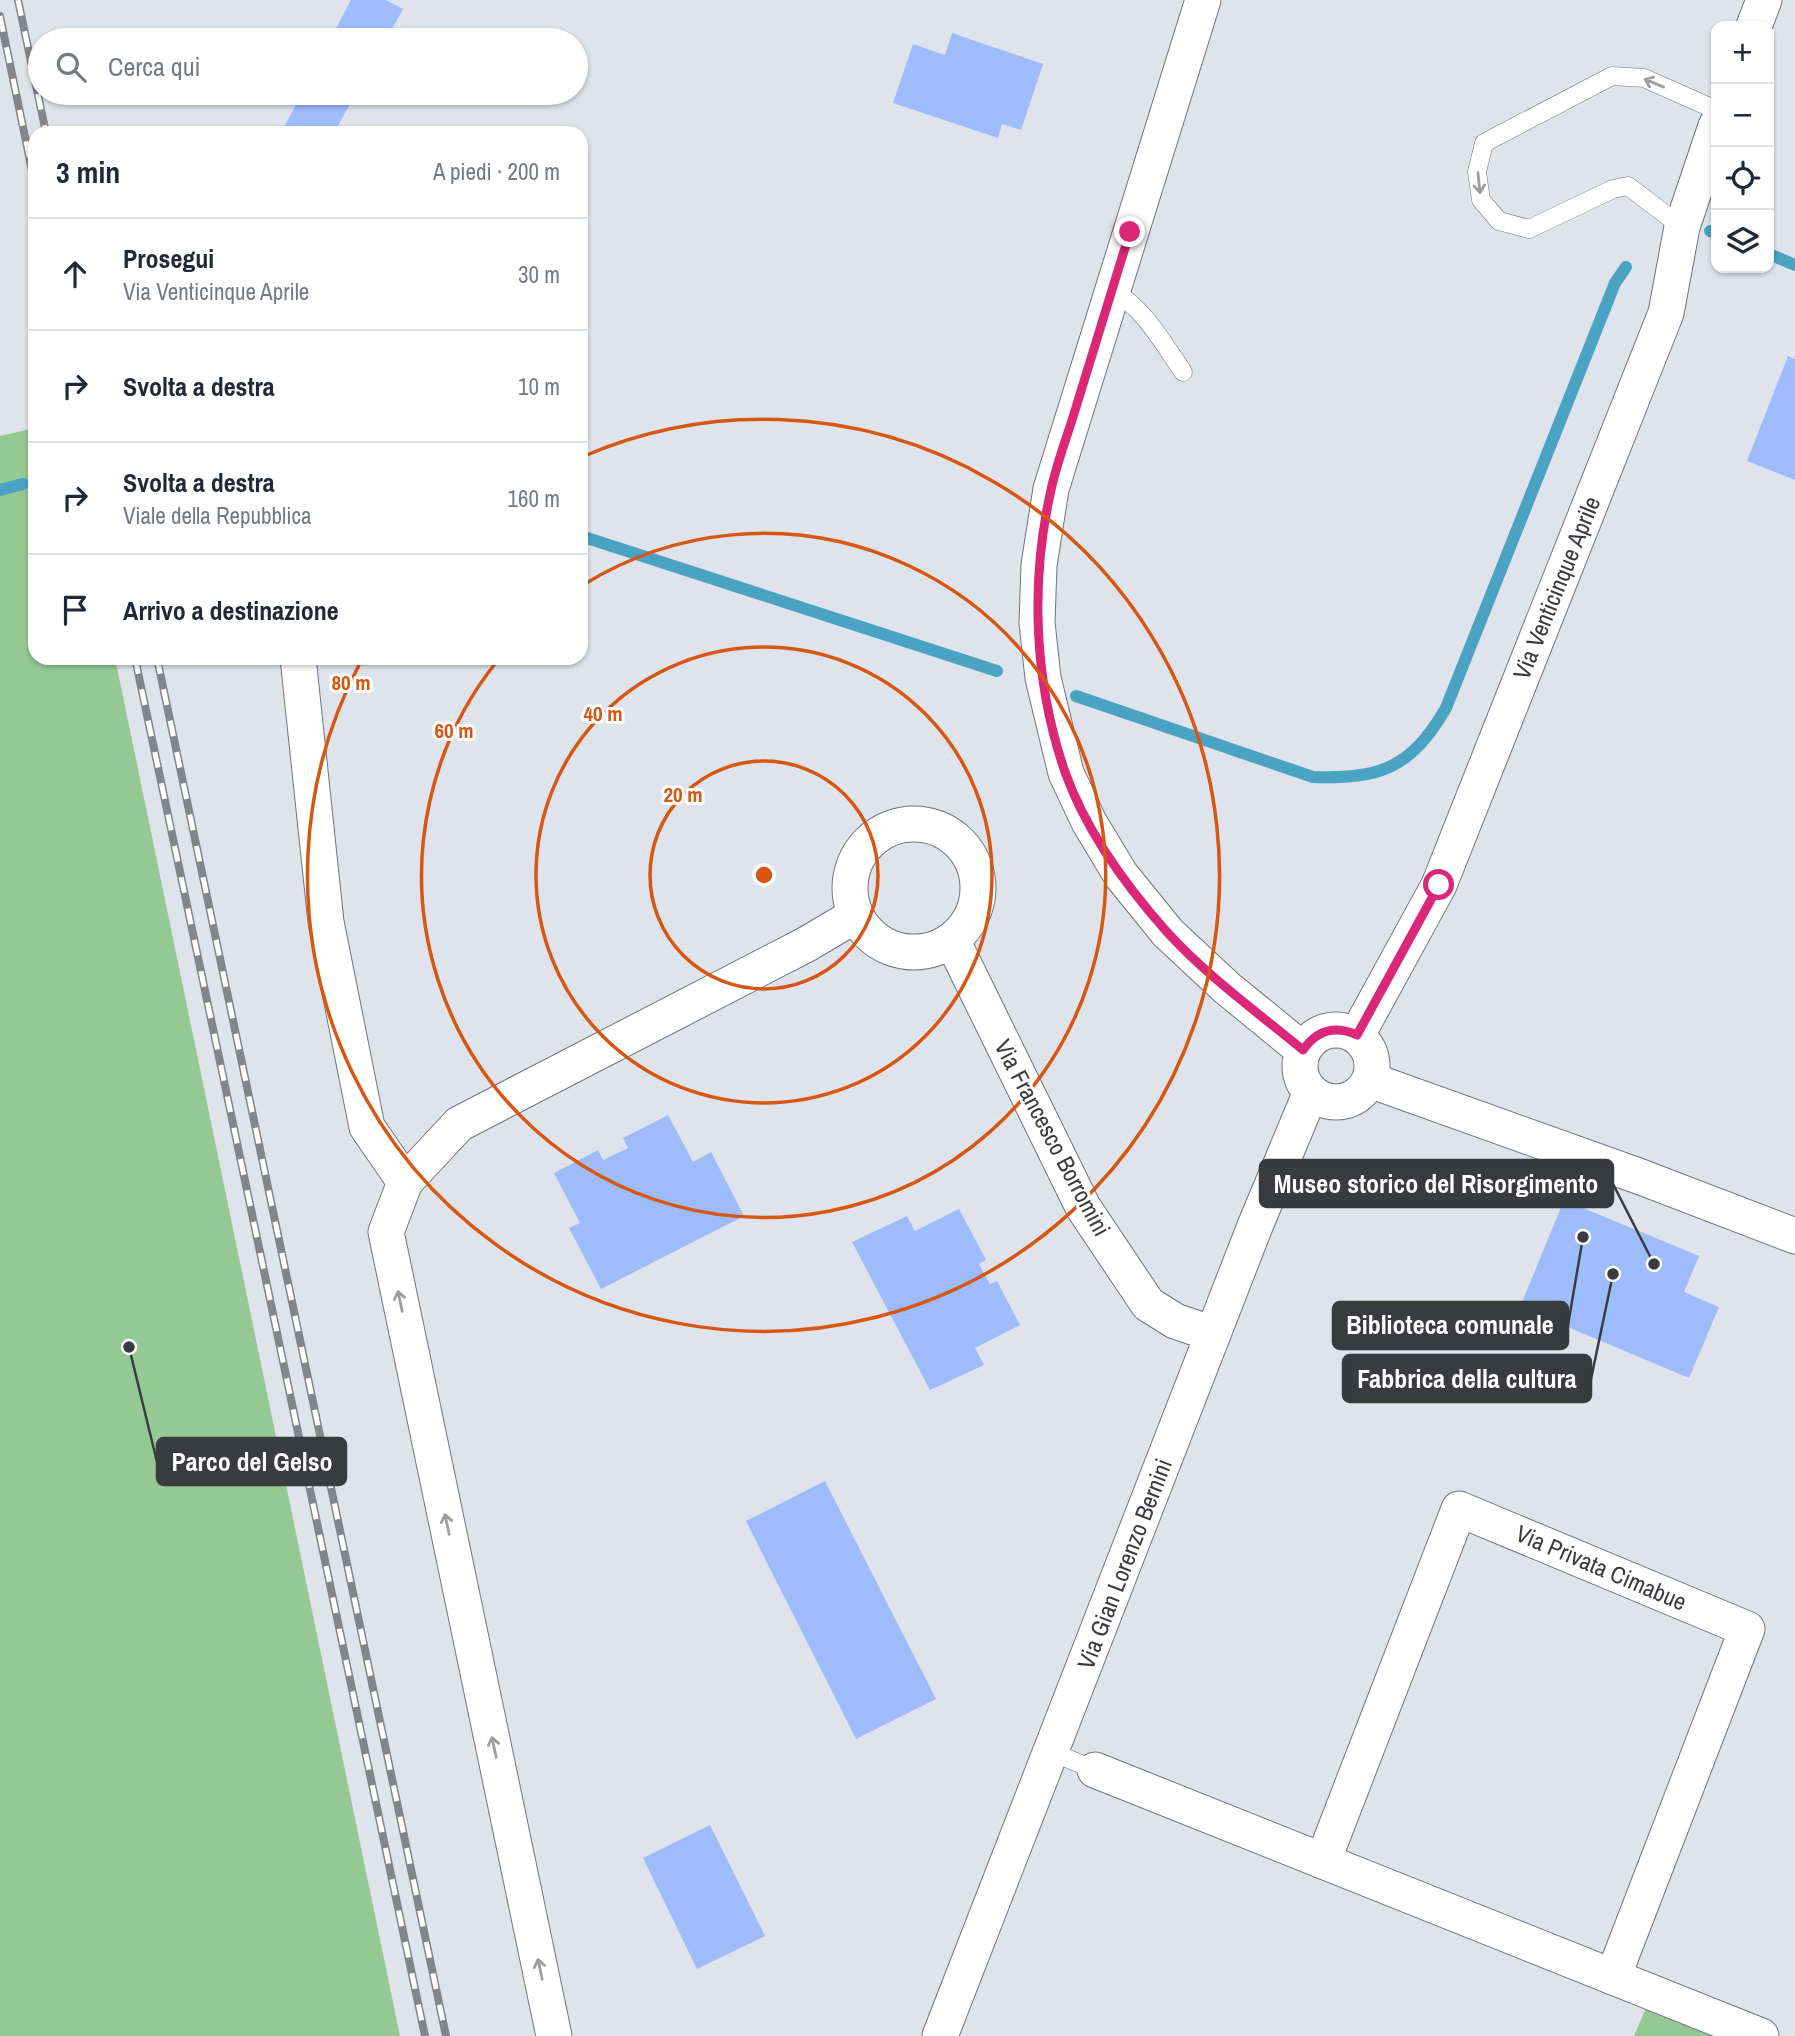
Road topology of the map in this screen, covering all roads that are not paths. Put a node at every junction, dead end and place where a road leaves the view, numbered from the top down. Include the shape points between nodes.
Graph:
1 (1203, 0) edge
2 (1764, 0) edge
3 (1756, 21) edge
4 (1711, 108) edge
5 (1711, 140) edge
6 (1682, 227) junction
7 (1112, 290) junction
8 (1184, 372) dead end
9 (299, 665) edge
10 (856, 915) junction
11 (952, 940) junction
12 (1357, 1035) junction
13 (1303, 1050) junction
14 (1370, 1080) junction
15 (1311, 1092) junction
16 (405, 1182) junction
17 (1795, 1236) edge
18 (1213, 1334) junction
19 (1052, 1752) junction
20 (1095, 1770) joint
21 (1323, 1861) junction
22 (1613, 1977) junction
23 (951, 2033) edge
24 (554, 2036) edge
25 (1761, 2036) edge

1 - 7 street
2 - 3 street
4 -> 6 lane via 1644,78 1612,76 1484,144 1477,172 1480,200 1499,221 1529,229 1628,186
5 - 6 street, Via Venticinque Aprile
6 - 12 street, Via Venticinque Aprile via 1666,313 1454,848 1439,885
7 - 8 lane via 1127,298 1146,319
7 - 13 street via 1051,489 1039,565 1037,623 1057,741 1083,810 1121,875 1168,933
9 - 16 street via 326,922 367,1127
10 - 11 street via 881,943 898,950 935,949
10 - 11 street via 850,893 862,851 878,835 898,826 920,824 941,830 960,843 978,882 976,905 967,925
10 - 16 street via 459,1124
11 - 18 street, Via Francesco Borromini via 1090,1218 1148,1304 1175,1321
12 - 13 street via 1346,1030 1321,1032
12 - 14 street via 1371,1055
13 - 15 street via 1300,1072
14 - 15 street via 1364,1090 1344,1102 1321,1099
14 - 17 street
15 - 18 street, Via Gian Lorenzo Bernini
24 -> 16 street via 386,1232
18 - 19 street, Via Gian Lorenzo Bernini
19 - 20 lane
19 - 23 street, Via Gian Lorenzo Bernini
20 - 21 street
21 - 22 street
21 - 22 street, Via Privata Cimabue via 1459,1509 1747,1629
22 - 25 street

